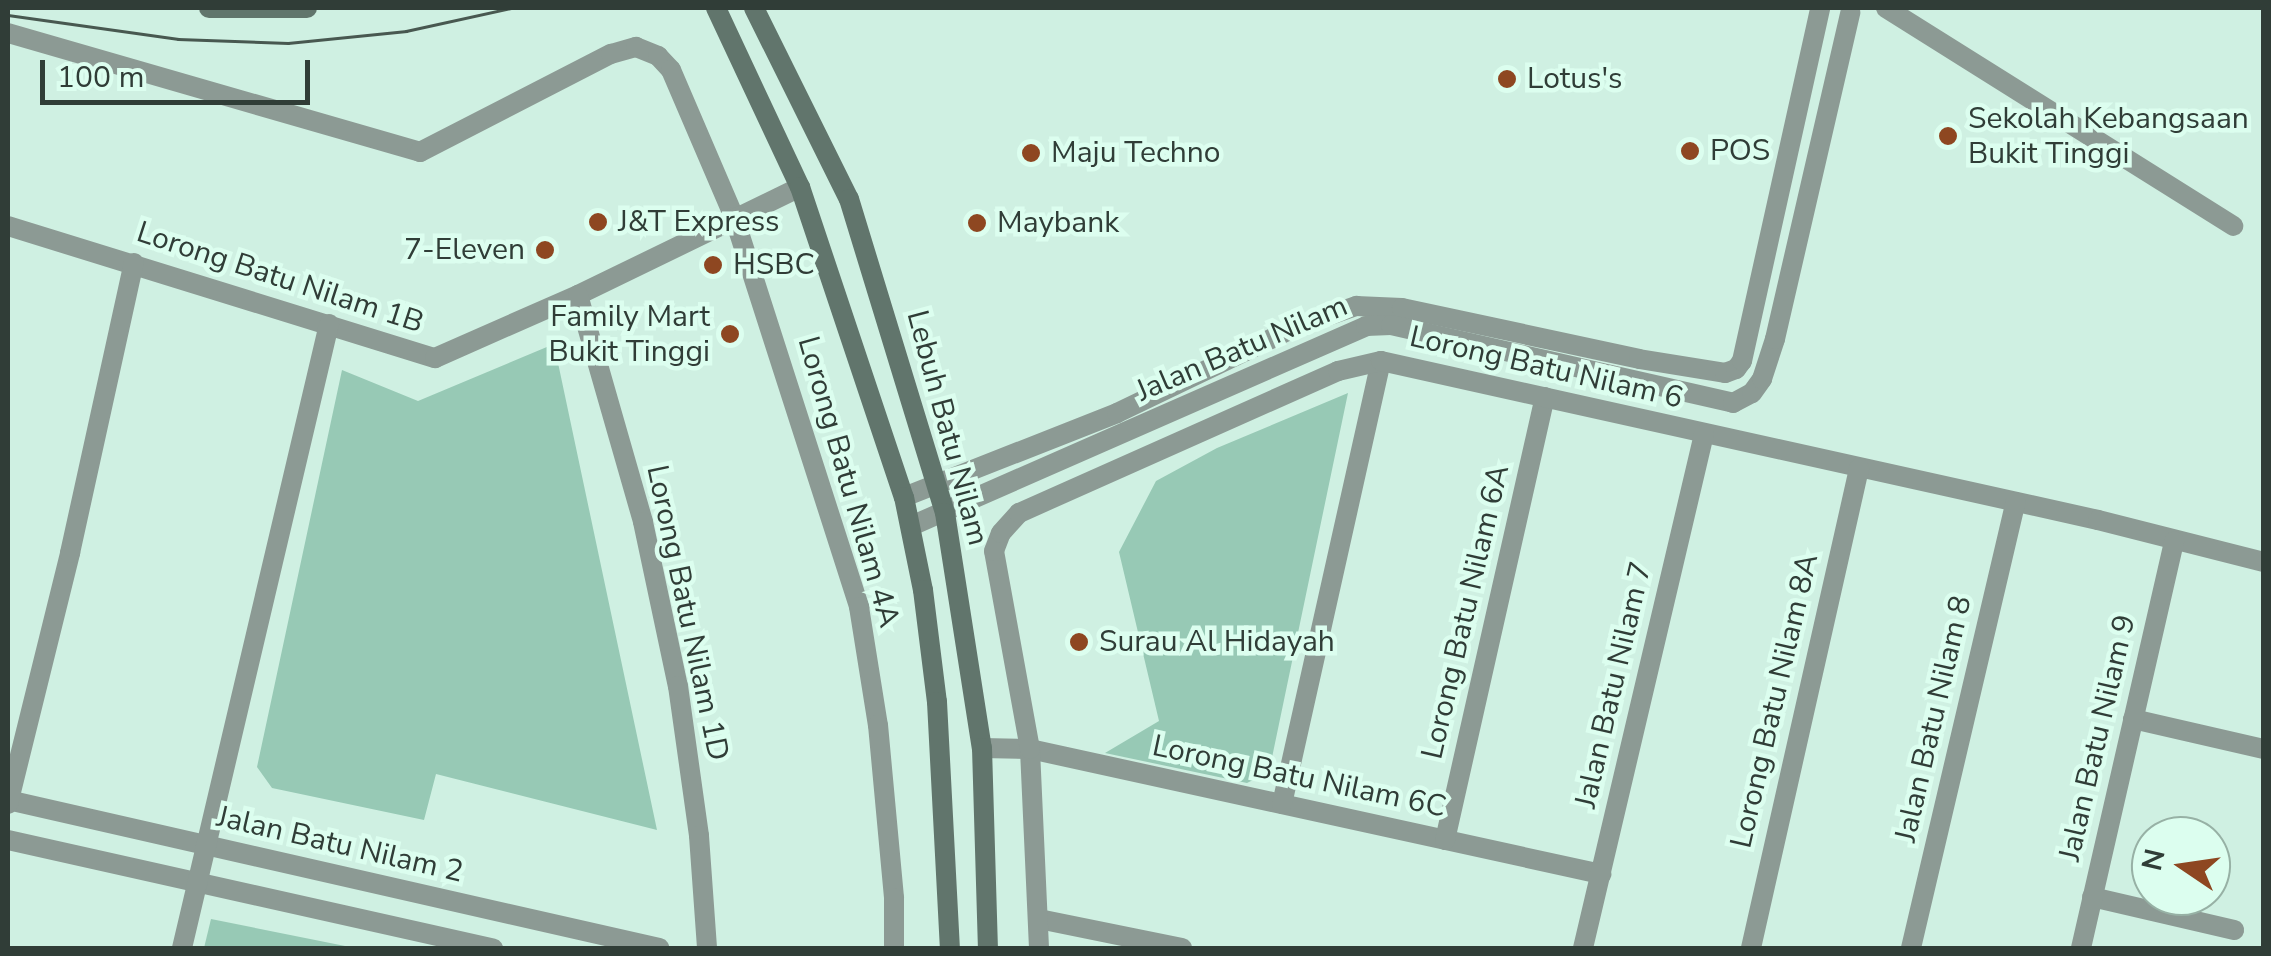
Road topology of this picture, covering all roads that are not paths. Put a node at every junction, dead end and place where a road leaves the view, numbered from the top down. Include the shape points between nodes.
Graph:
1 (209, 8) edge
2 (307, 8) edge
3 (716, 8) edge
4 (1820, 8) edge
5 (1886, 8) edge
6 (1850, 9) edge
7 (756, 11) edge
8 (8, 32) edge
9 (800, 187) junction
10 (734, 217) junction
11 (8, 226) edge
12 (2233, 226) dead end
13 (134, 263) junction
14 (578, 295) junction
15 (328, 324) junction
16 (1382, 361) junction
17 (1736, 369) junction
18 (1752, 393) junction
19 (1545, 397) junction
20 (1190, 403) junction
21 (1223, 420) junction
22 (1704, 434) junction
23 (1859, 468) junction
24 (936, 483) junction
25 (904, 497) junction
26 (2016, 502) junction
27 (945, 513) junction
28 (911, 526) junction
29 (2174, 541) junction
30 (2264, 562) edge
31 (2134, 719) junction
32 (982, 748) junction
33 (1030, 749) junction
34 (2264, 749) edge
35 (8, 801) edge
36 (1282, 804) junction
37 (8, 840) edge
38 (1445, 840) junction
39 (206, 844) junction
40 (1601, 874) junction
41 (197, 883) junction
42 (2092, 897) junction
43 (1038, 918) junction
44 (2234, 930) dead end
45 (182, 948) edge
46 (493, 948) edge
47 (659, 948) edge
48 (707, 948) edge
49 (894, 948) edge
50 (950, 948) edge
51 (988, 948) edge
52 (1039, 948) edge
53 (1182, 948) edge
54 (1583, 948) edge
55 (1751, 948) edge
56 (1911, 948) edge
57 (2080, 948) edge

1 - 2 main road
3 - 9 main road, Lebuh Batu Nilam
4 - 17 street
5 - 12 street
6 - 18 street via 1775,339
7 - 24 main road, Lebuh Batu Nilam via 849,199
8 - 10 street, Lorong Batu Nilam 4A via 420,152 611,54 636,48 671,70
9 - 10 street, Lorong Batu Nilam 1B
9 - 25 main road, Lebuh Batu Nilam
10 - 14 street, Lorong Batu Nilam 1B
10 - 49 street, Lorong Batu Nilam 4A via 860,606 880,744
11 - 13 street, Lorong Batu Nilam 1B
13 - 15 street, Lorong Batu Nilam 1B
13 - 35 street
14 - 15 street, Lorong Batu Nilam 1B via 435,358
14 - 48 street, Lorong Batu Nilam 1D via 642,522 678,686
15 - 39 street
16 - 19 street, Lorong Batu Nilam 6
16 - 21 street, Lorong Batu Nilam 6 via 1338,370
16 - 36 street
17 - 18 street
17 - 24 street, Jalan Batu Nilam via 1725,373 1640,359 1402,308 1356,306 1296,327 1117,413
18 - 20 street, Jalan Batu Nilam via 1733,404 1391,325 1329,339
19 - 22 street, Lorong Batu Nilam 6
19 - 38 street, Lorong Batu Nilam 6A
20 - 21 street
20 - 27 street, Jalan Batu Nilam
21 - 33 street, Lorong Batu Nilam 6 via 1019,513 1001,533 994,551
22 - 23 street, Lorong Batu Nilam 6
22 - 40 street, Jalan Batu Nilam 7
23 - 26 street, Lorong Batu Nilam 6
23 - 55 street, Lorong Batu Nilam 8A
24 - 25 street, Jalan Batu Nilam
24 - 27 main road, Lebuh Batu Nilam
25 - 28 main road, Lebuh Batu Nilam
26 - 29 street, Lorong Batu Nilam 6
26 - 56 street, Jalan Batu Nilam 8
27 - 28 street, Jalan Batu Nilam
27 - 32 main road, Lebuh Batu Nilam
28 - 50 main road, Lebuh Batu Nilam via 937,702
29 - 30 street, Lorong Batu Nilam 6
29 - 31 street, Jalan Batu Nilam 9
31 - 34 street
31 - 42 street, Jalan Batu Nilam 9
32 - 33 street, Lorong Batu Nilam 6C
32 - 51 main road, Lebuh Batu Nilam
33 - 36 street, Lorong Batu Nilam 6C
33 - 43 street, Lorong Batu Nilam 6
35 - 39 street, Jalan Batu Nilam 2
36 - 38 street, Lorong Batu Nilam 6C
37 - 41 street
38 - 40 street, Lorong Batu Nilam 6C
39 - 41 street
39 - 47 street, Jalan Batu Nilam 2
40 - 54 street, Jalan Batu Nilam 7
41 - 45 street
41 - 46 street
42 - 44 street
42 - 57 street, Jalan Batu Nilam 9
43 - 52 street, Lorong Batu Nilam 6
43 - 53 street

